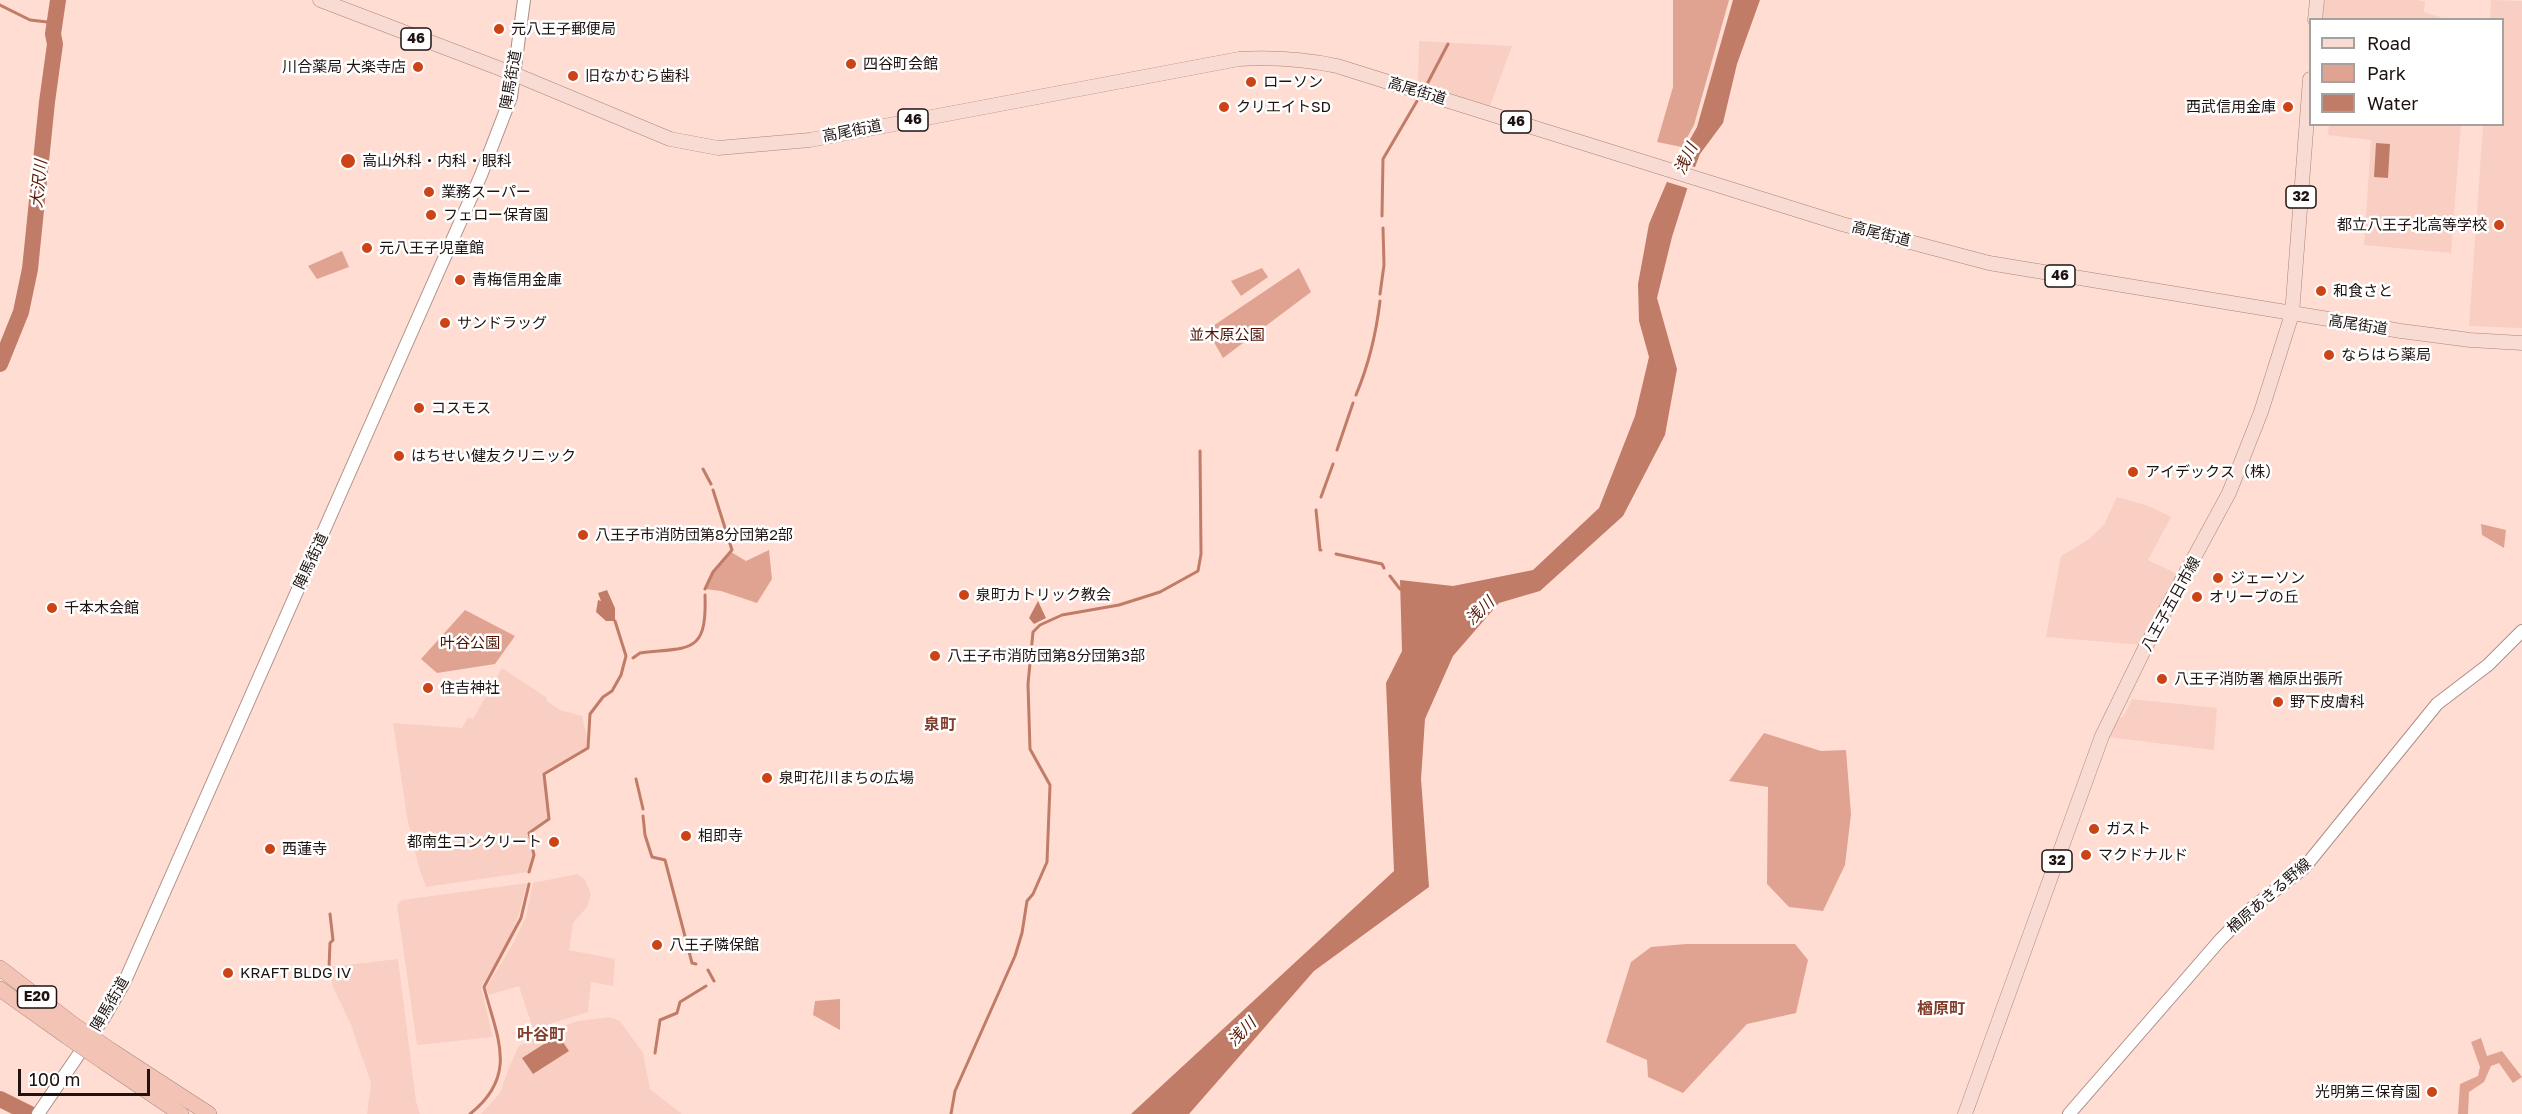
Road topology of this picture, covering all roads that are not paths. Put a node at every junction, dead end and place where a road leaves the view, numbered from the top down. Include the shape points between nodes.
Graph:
1 (320, 0) edge
2 (524, 0) edge
3 (2317, 0) edge
4 (2315, 18) edge
5 (513, 74) junction
6 (2309, 92) edge
7 (2292, 314) junction
8 (2522, 343) edge
9 (2522, 631) edge
10 (0, 968) edge
11 (0, 989) edge
12 (70, 1030) junction
13 (108, 1057) junction
14 (38, 1114) edge
15 (182, 1114) edge
16 (208, 1114) edge
17 (1965, 1114) edge
18 (2069, 1114) edge

1 - 5 main road, 高尾街道 / 46
2 - 5 main road, 陣馬街道
3 - 4 main road
5 - 7 main road, 高尾街道 / 46 via 670,139 732,148 810,140 1239,59 1296,59 1336,66 1831,220 1989,263
5 - 14 main road, 陣馬街道 via 508,108 482,175 132,966 105,1016
6 - 7 main road, 八王子五日市線 / 32
7 - 8 main road, 高尾街道 / 46 via 2470,340
7 - 17 main road, 八王子五日市線 / 32 via 2252,440 2229,493 2102,736
9 - 18 main road, 楢原あきる野線 via 2488,665 2437,704 2304,868 2252,908 2221,939
10 - 12 highway, E20
11 - 12 highway, E20
12 - 13 highway, E20, bridge
13 - 15 highway, E20
13 - 16 highway, E20

